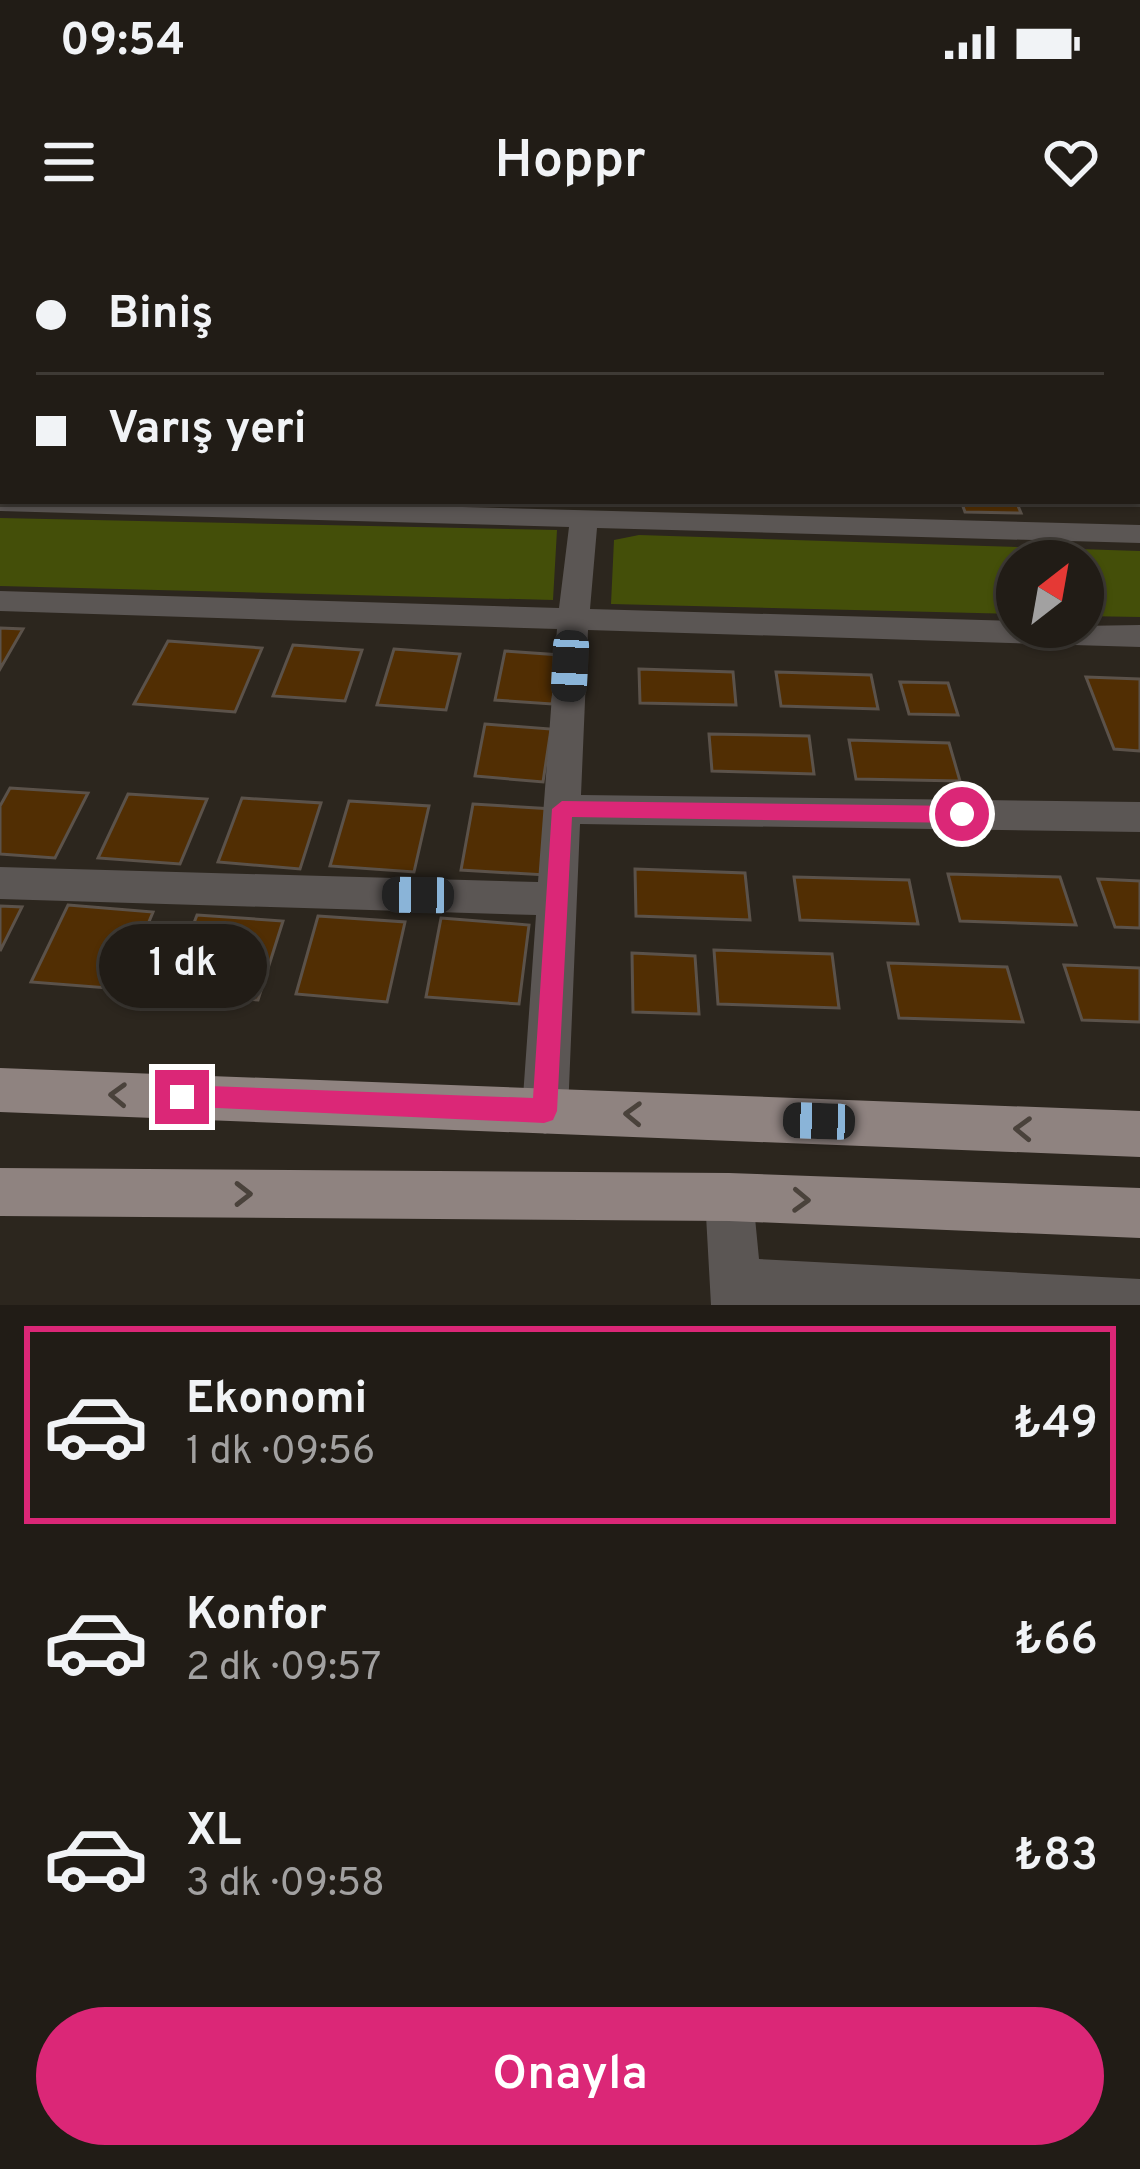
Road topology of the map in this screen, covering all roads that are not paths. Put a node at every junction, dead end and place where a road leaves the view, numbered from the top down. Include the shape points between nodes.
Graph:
1 (252, 504) edge
2 (931, 514) edge
3 (584, 520) junction
4 (1140, 534) edge
5 (0, 601) edge
6 (573, 618) junction
7 (1140, 636) edge
8 (562, 809) junction
9 (1140, 817) edge
10 (0, 883) edge
11 (557, 898) junction
12 (0, 1090) edge
13 (544, 1111) junction
14 (1140, 1134) edge
15 (0, 1192) edge
16 (729, 1197) junction
17 (1140, 1213) edge
18 (736, 1294) edge
19 (1072, 1303) edge
20 (1140, 1305) edge

1 - 3 street
2 - 3 street
2 - 4 street
3 - 6 street
5 - 6 street
6 - 7 street
6 - 8 street
8 - 9 street
8 - 11 street
10 - 11 street
11 - 13 street
13 -> 12 main road
14 -> 13 main road
15 -> 16 main road
16 -> 17 main road
16 - 18 street
18 - 19 street
19 - 20 street

